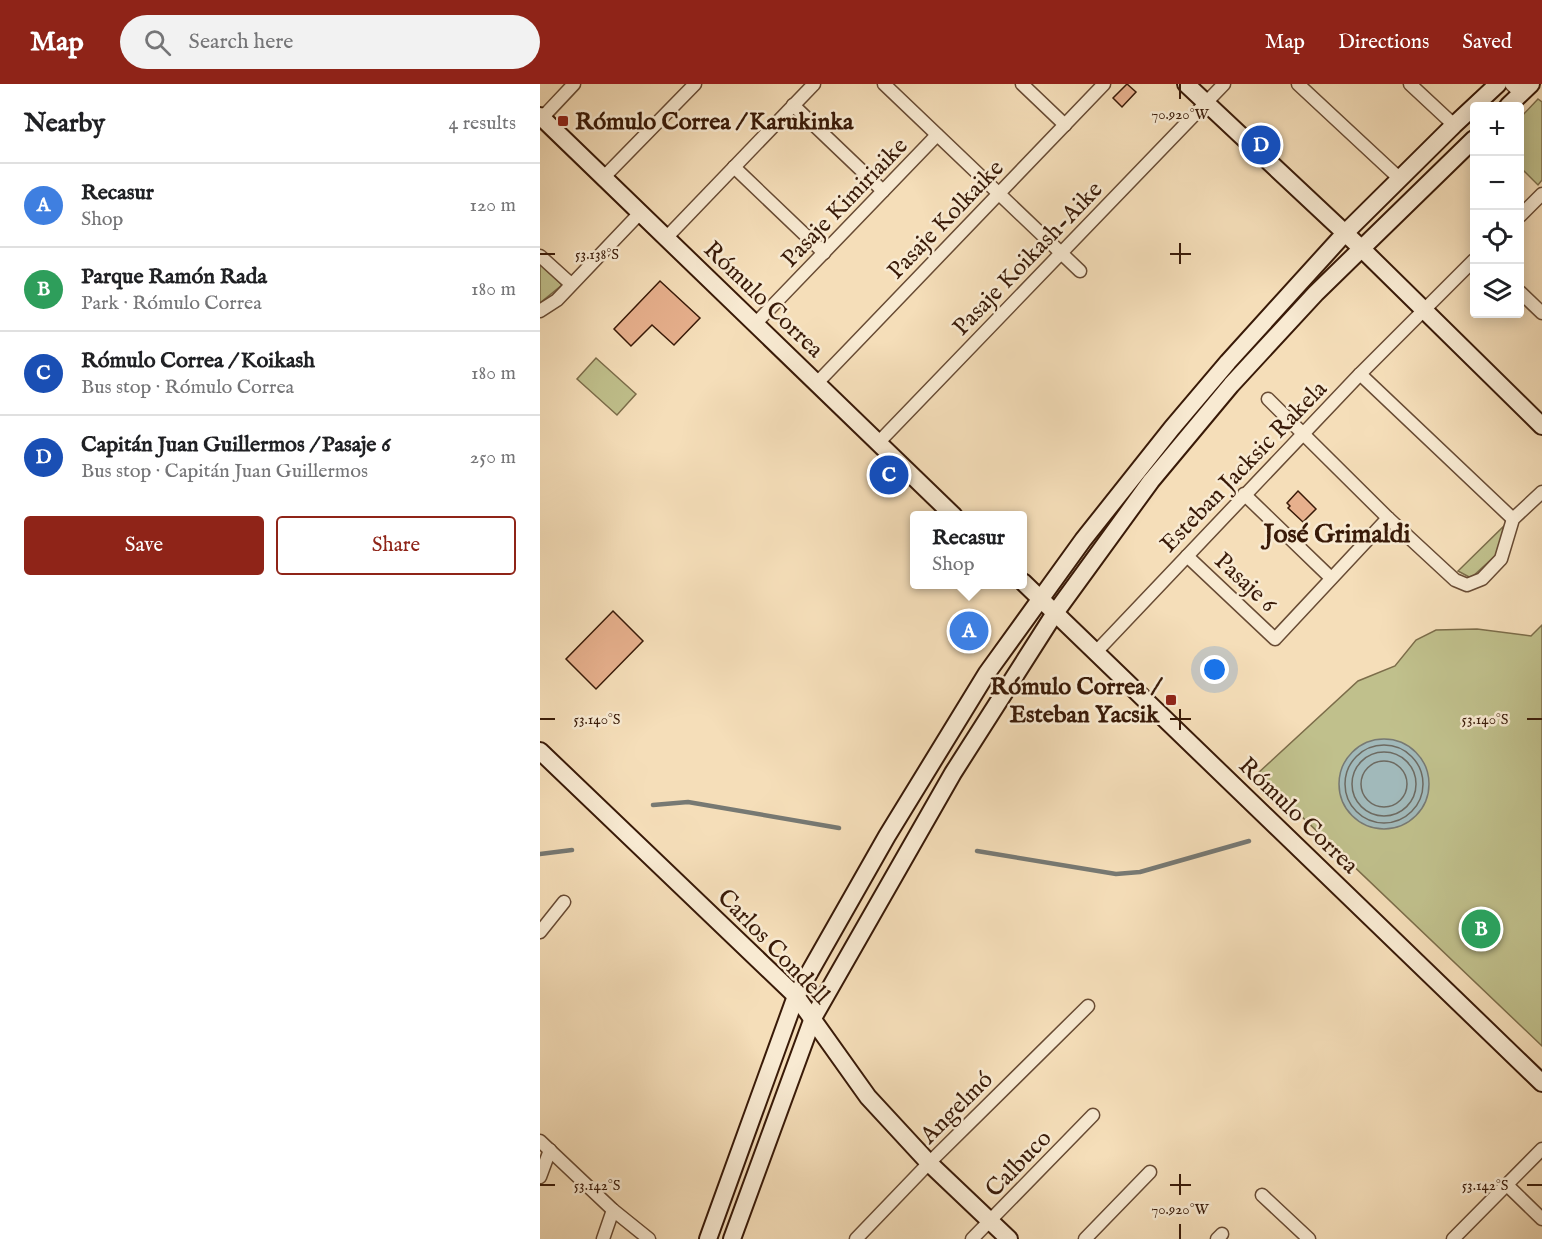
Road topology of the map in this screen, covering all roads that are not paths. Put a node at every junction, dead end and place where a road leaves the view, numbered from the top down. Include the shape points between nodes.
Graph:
1 (574, 84) edge
2 (695, 84) edge
3 (814, 84) edge
4 (884, 84) edge
5 (1022, 84) edge
6 (1104, 84) edge
7 (1186, 84) edge
8 (1224, 84) edge
9 (1298, 84) edge
10 (1410, 84) edge
11 (1498, 84) edge
12 (1521, 87) edge
13 (1206, 102) junction
14 (1511, 102) edge
15 (793, 105) junction
16 (541, 117) edge
17 (1454, 124) junction
18 (1065, 125) junction
19 (937, 135) junction
20 (1470, 143) edge
21 (734, 167) junction
22 (603, 178) junction
23 (1399, 178) junction
24 (883, 191) junction
25 (999, 194) junction
26 (1539, 202) edge
27 (640, 213) junction
28 (1524, 213) edge
29 (1345, 233) junction
30 (666, 238) junction
31 (1361, 248) junction
32 (824, 253) junction
33 (1061, 253) junction
34 (540, 256) edge
35 (1470, 264) edge
36 (1080, 271) dead end
37 (571, 284) junction
38 (1524, 296) edge
39 (1423, 310) junction
40 (540, 311) edge
41 (1542, 313) edge
42 (755, 324) junction
43 (1360, 374) junction
44 (817, 383) junction
45 (1268, 399) dead end
46 (1542, 426) edge
47 (1303, 434) junction
48 (879, 443) junction
49 (1542, 492) edge
50 (1244, 494) junction
51 (949, 511) edge
52 (1388, 518) junction
53 (1514, 519) junction
54 (1187, 556) junction
55 (1331, 578) junction
56 (1027, 586) edge
57 (1040, 598) junction
58 (1054, 613) junction
59 (1096, 652) junction
60 (540, 751) edge
61 (564, 902) dead end
62 (540, 932) edge
63 (796, 996) junction
64 (1088, 1006) dead end
65 (813, 1018) junction
66 (1542, 1083) edge
67 (1093, 1115) dead end
68 (540, 1141) edge
69 (1542, 1149) edge
70 (550, 1150) junction
71 (929, 1163) junction
72 (1150, 1172) dead end
73 (540, 1177) edge
74 (1507, 1185) junction
75 (1262, 1195) dead end
76 (613, 1210) junction
77 (1542, 1219) edge
78 (990, 1221) junction
79 (603, 1239) edge
80 (649, 1239) edge
81 (708, 1239) edge
82 (732, 1239) edge
83 (856, 1239) edge
84 (972, 1239) edge
85 (1009, 1239) edge
86 (1085, 1239) edge
87 (1309, 1239) edge
88 (1453, 1239) edge

1 - 16 street
2 - 22 street
3 - 15 street
4 - 19 street
5 - 18 street
6 - 18 street, Pasaje Kolkaike
7 - 13 main road
8 - 13 street, Pasaje Koikash-Aike
9 - 23 street
10 - 17 street
11 - 17 main road
12 - 14 main road
13 - 29 main road
13 - 33 street, Pasaje Koikash-Aike
15 - 21 street
15 - 24 street
16 - 22 main road, Rómulo Correa
17 - 23 main road
18 - 25 street, Pasaje Kolkaike
19 - 24 street, Pasaje Kimiriaike
19 - 25 street
20 - 31 main road
21 - 30 street
21 - 32 street
22 - 27 main road, Rómulo Correa
23 - 29 main road
24 - 32 street, Pasaje Kimiriaike
25 - 33 street
25 - 44 street, Pasaje Kolkaike
26 - 28 street
27 - 30 main road, Rómulo Correa
27 - 37 street
29 - 31 main road
29 - 57 main road via 1172,429
30 - 42 main road, Rómulo Correa
31 - 39 main road
31 - 58 main road via 1273,338 1191,433
32 - 42 street, Pasaje Kimiriaike
33 - 36 street
33 - 48 street, Pasaje Koikash-Aike
34 - 37 street
35 - 39 street, Esteban Jacksic Rakela
37 - 40 street
38 - 41 street
39 - 43 street, Esteban Jacksic Rakela
39 - 46 main road
42 - 44 main road, Rómulo Correa
43 - 47 street, Esteban Jacksic Rakela
43 - 53 street
44 - 48 main road, Rómulo Correa
45 - 47 street
47 - 50 street, Esteban Jacksic Rakela
47 - 52 street
48 - 51 main road, Rómulo Correa
49 - 53 street
50 - 54 street, Esteban Jacksic Rakela
50 - 55 street
52 - 53 street via 1455,580 1467,585 1482,579 1501,559
52 - 55 street
54 - 55 street, Pasaje 6 via 1275,639
54 - 59 street, Esteban Jacksic Rakela
56 - 57 main road, Rómulo Correa
57 - 58 main road, Rómulo Correa
57 - 63 main road via 980,684
58 - 59 main road, Rómulo Correa
58 - 65 main road via 953,773
59 - 66 main road, Rómulo Correa
60 - 63 main road, Carlos Condell
61 - 62 street
63 - 65 main road, Carlos Condell
63 - 81 main road
64 - 71 street, Angelmó
65 - 71 main road, Carlos Condell via 868,1097
65 - 82 main road
67 - 78 street, Calbuco
68 - 70 street
69 - 74 street
70 - 73 street
70 - 76 street
71 - 78 main road, Carlos Condell
71 - 83 street, Angelmó
72 - 86 street
74 - 77 street
74 - 88 street
75 - 87 street
76 - 79 street
76 - 80 street
78 - 84 street, Calbuco
78 - 85 main road, Carlos Condell

